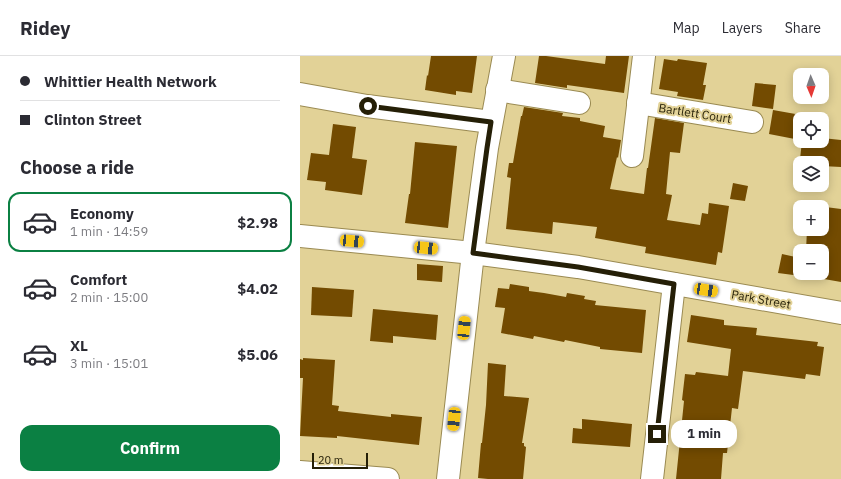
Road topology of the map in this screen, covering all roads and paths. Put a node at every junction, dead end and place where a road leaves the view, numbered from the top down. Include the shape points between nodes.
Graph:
1 (504, 56) edge
2 (644, 56) edge
3 (497, 90) junction
4 (300, 94) edge
5 (579, 103) dead end
6 (638, 103) junction
7 (491, 122) junction
8 (752, 122) dead end
9 (632, 156) dead end
10 (300, 236) edge
11 (473, 253) junction
12 (674, 284) junction
13 (841, 312) edge
14 (300, 472) edge
15 (388, 479) edge
16 (448, 479) edge
17 (652, 479) edge

1 - 3 street
2 - 6 street
3 - 5 street
3 - 7 street
4 - 7 street via 368,106
6 - 8 street, Bartlett Court
6 - 9 street
7 - 11 street
10 - 11 street, Park Street
11 - 12 street, Park Street via 578,267
11 - 16 street
12 - 13 street, Park Street
12 - 17 street
14 - 15 street

